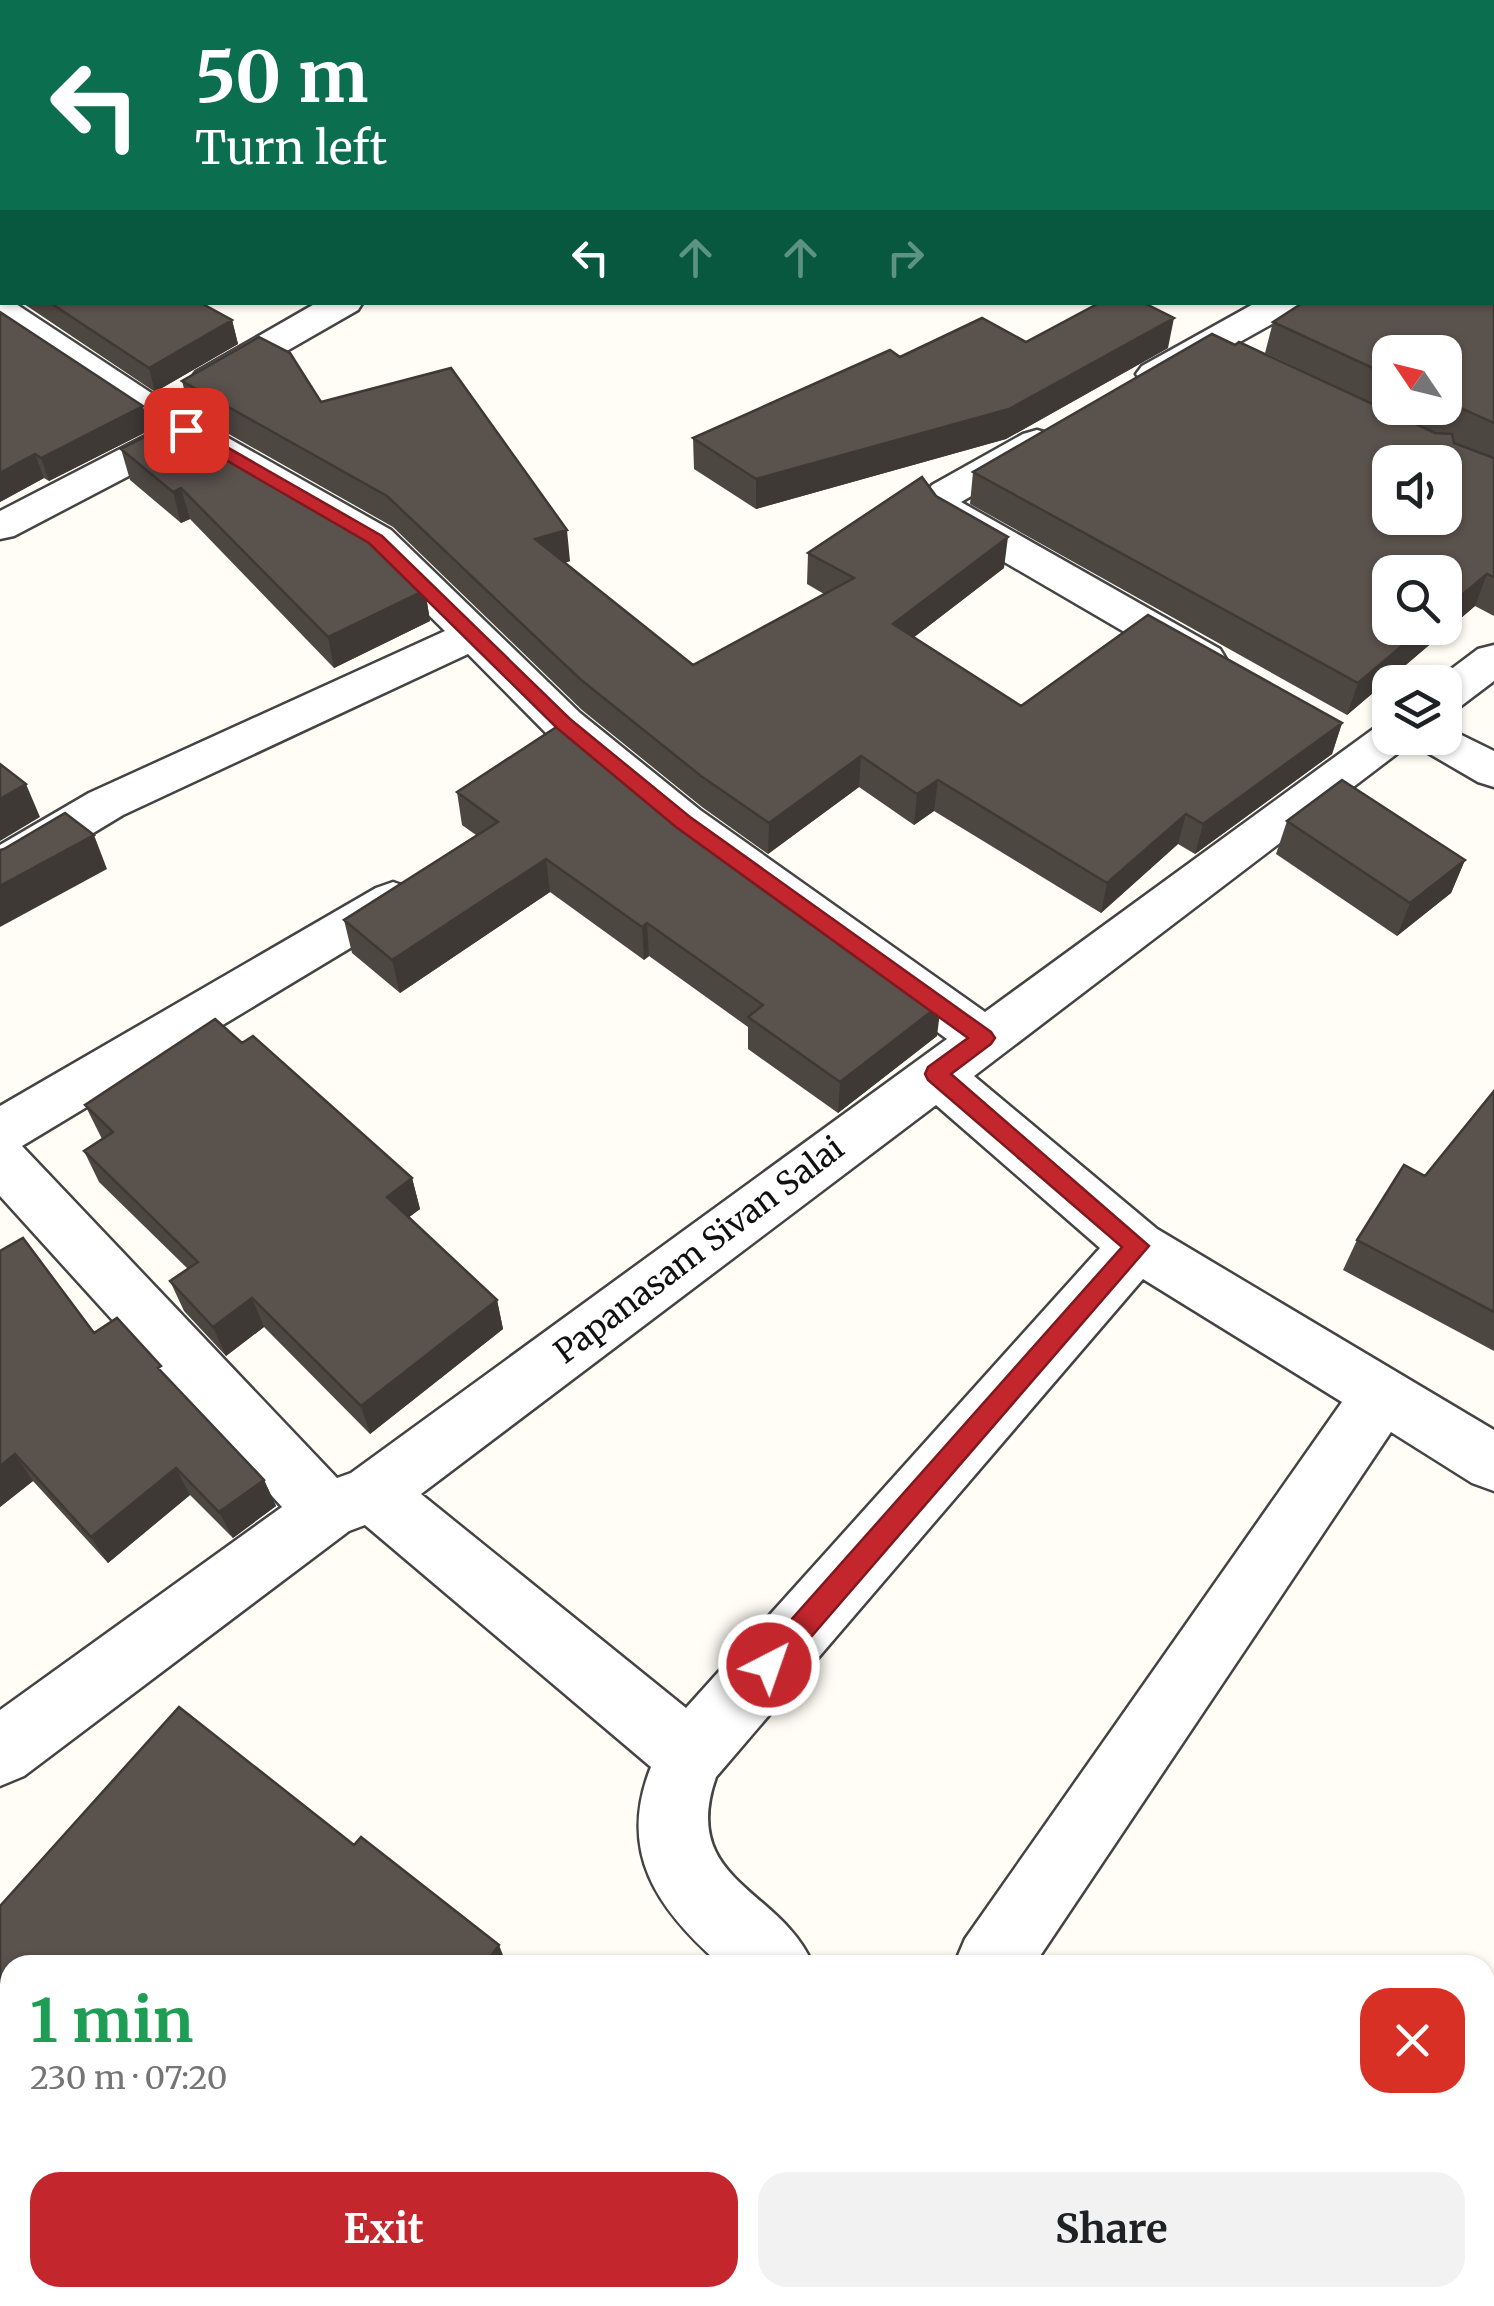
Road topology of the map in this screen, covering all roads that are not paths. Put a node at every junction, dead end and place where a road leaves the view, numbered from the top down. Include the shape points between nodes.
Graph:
1 (340, 305) edge
2 (1278, 305) edge
3 (0, 310) edge
4 (1207, 344) junction
5 (1243, 361) edge
6 (1123, 392) edge
7 (170, 421) junction
8 (1072, 421) edge
9 (0, 526) edge
10 (473, 635) junction
11 (1494, 660) edge
12 (1237, 678) edge
13 (1462, 684) edge
14 (1368, 742) edge
15 (1462, 754) edge
16 (1494, 771) edge
17 (0, 867) edge
18 (393, 900) edge
19 (984, 1038) junction
20 (936, 1074) junction
21 (0, 1138) edge
22 (1137, 1246) junction
23 (1382, 1395) junction
24 (1494, 1463) edge
25 (350, 1502) junction
26 (0, 1752) edge
27 (690, 1755) junction
28 (765, 1955) edge
29 (999, 1955) edge

1 - 7 street
2 - 4 street
3 - 7 street
4 - 5 street
4 - 6 street
7 - 9 street
7 - 10 street via 376,540
8 - 12 street via 946,494 943,509
10 - 17 street via 106,804
10 - 19 street via 564,724 683,822
11 - 13 street
14 - 19 street, Papanasam Sivan Salai
15 - 16 street
18 - 21 street
19 - 20 street, Papanasam Sivan Salai
20 - 22 street
20 - 25 street, Papanasam Sivan Salai
21 - 25 street
22 - 23 street
22 - 27 street
23 - 24 street
23 - 29 street
25 - 26 street, Papanasam Sivan Salai
25 - 27 street
27 - 28 street via 671,1823 680,1855 696,1893

